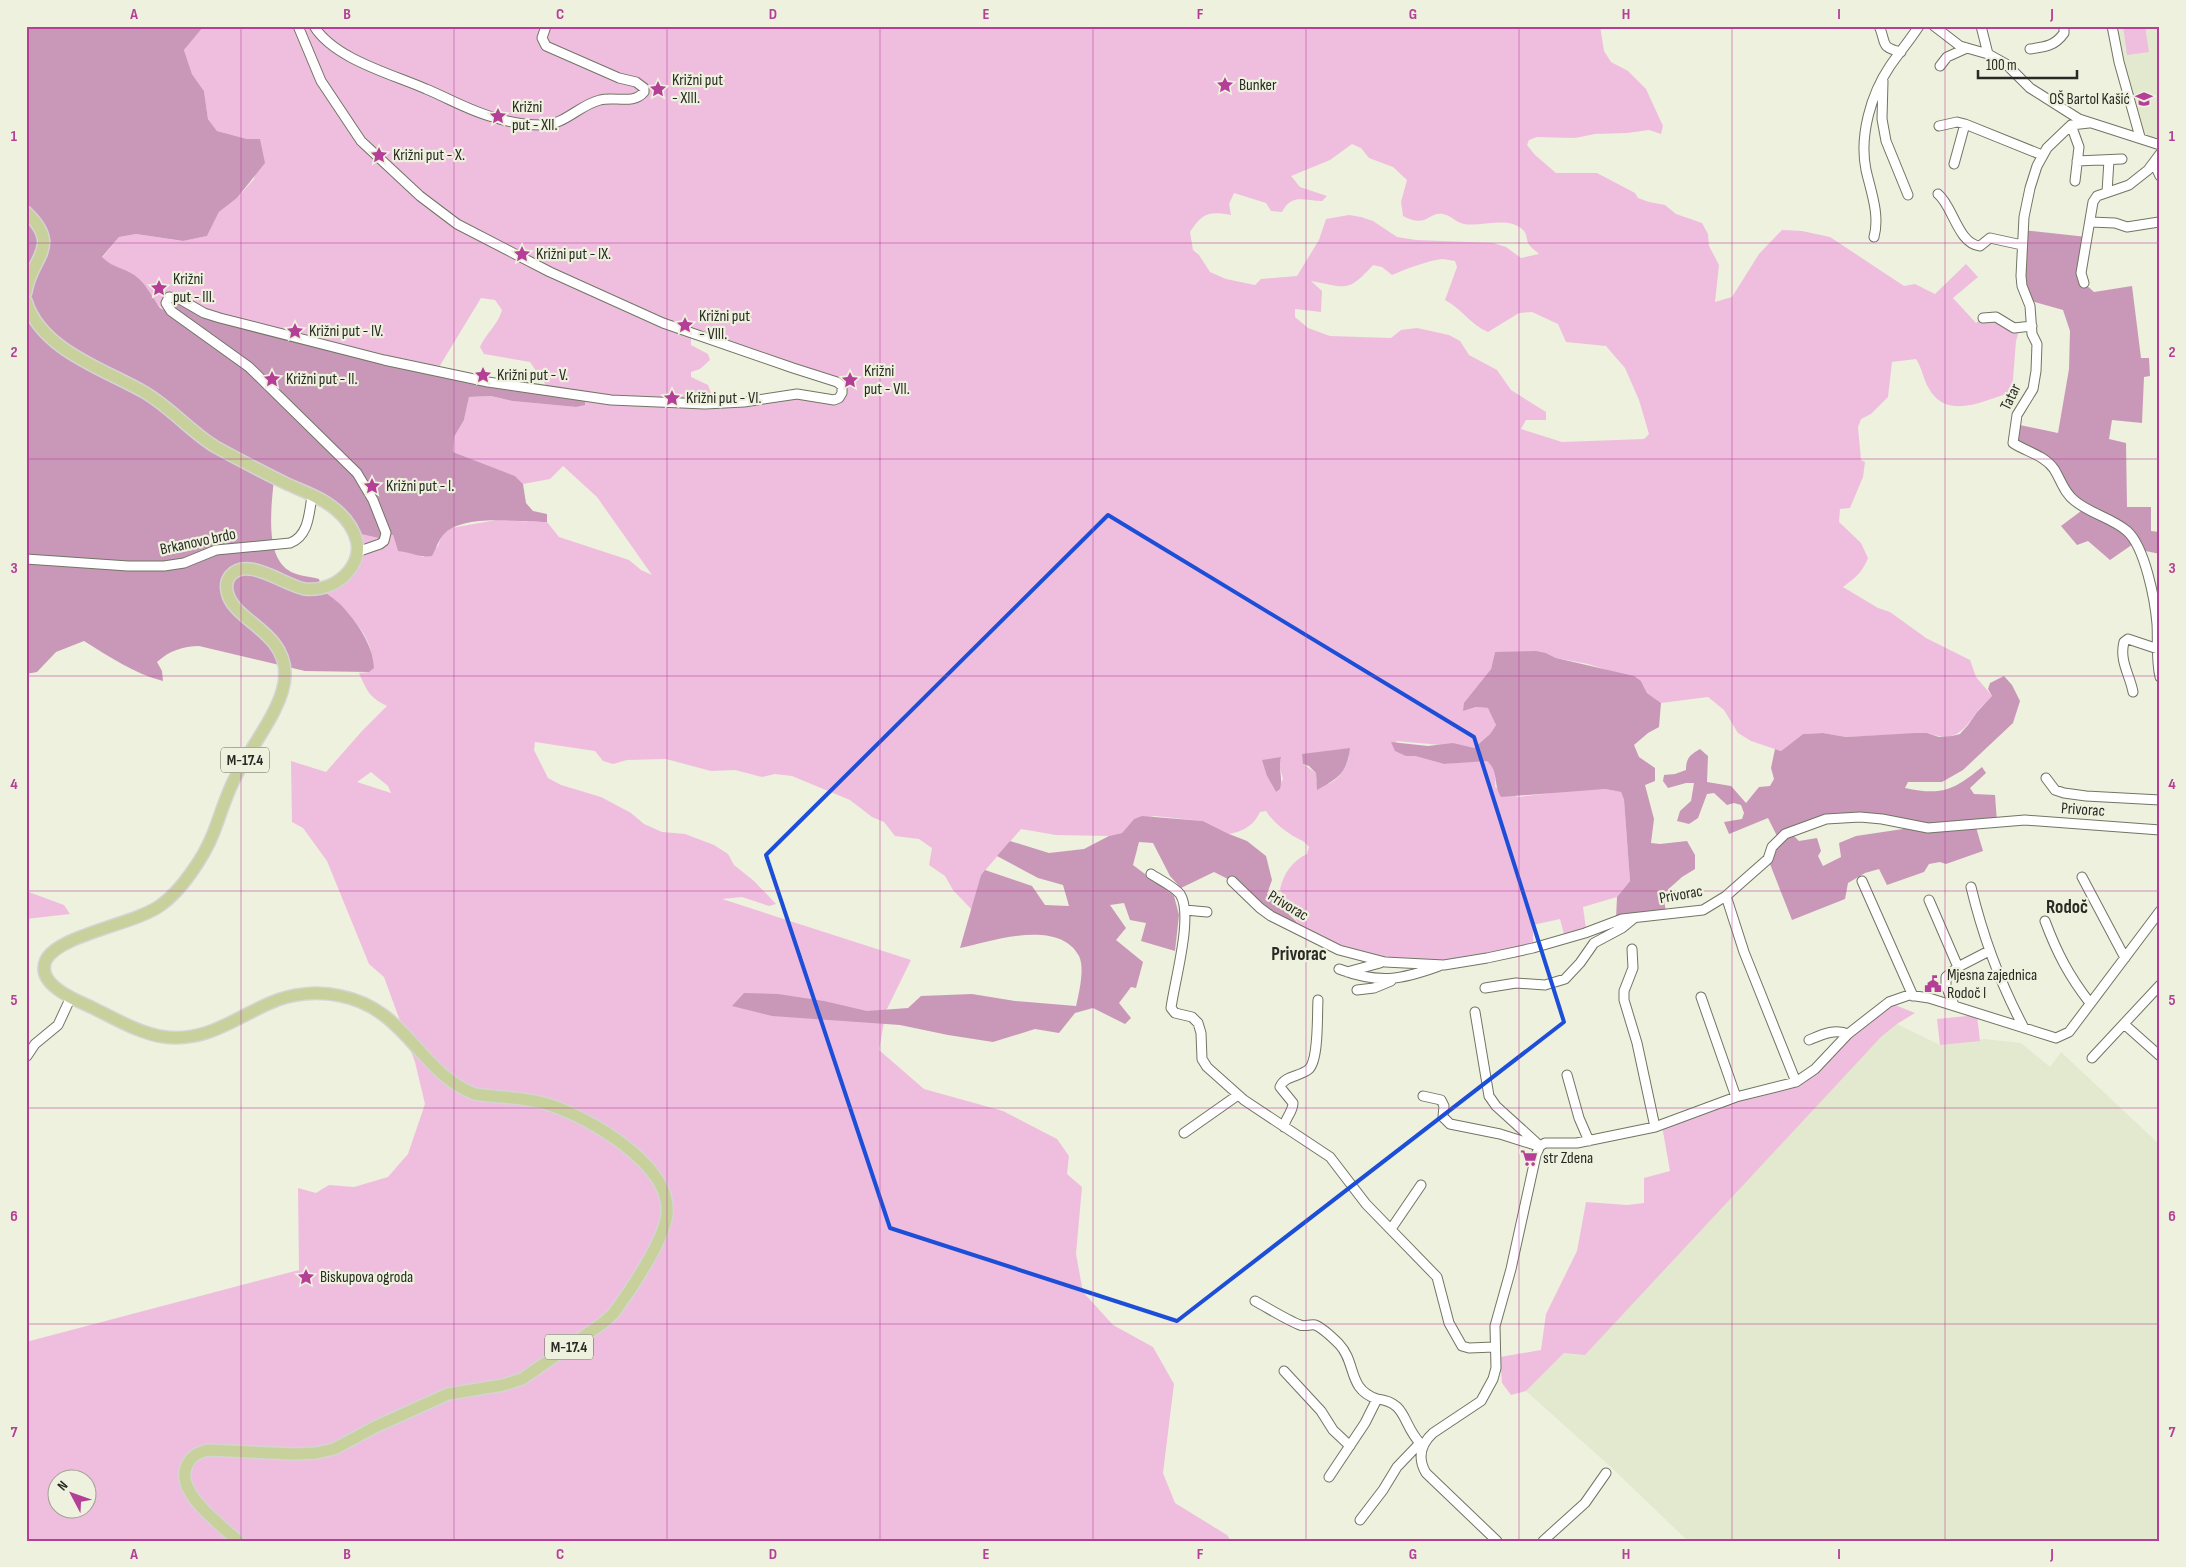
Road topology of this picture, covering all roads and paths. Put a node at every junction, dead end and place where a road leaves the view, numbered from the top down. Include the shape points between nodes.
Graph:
1 (298, 26) edge
2 (314, 26) edge
3 (546, 26) edge
4 (1879, 26) edge
5 (1919, 26) edge
6 (1934, 26) edge
7 (1980, 26) edge
8 (2064, 26) edge
9 (2112, 26) edge
10 (1967, 48) junction
11 (2030, 49) dead end
12 (1901, 52) junction
13 (1988, 54) junction
14 (1940, 66) dead end
15 (1884, 78) junction
16 (2089, 123) junction
17 (1965, 124) junction
18 (2071, 125) junction
19 (1939, 126) dead end
20 (2140, 137) junction
21 (2160, 145) edge
22 (2160, 154) edge
23 (2042, 155) junction
24 (2122, 159) dead end
25 (2109, 160) junction
26 (2077, 161) junction
27 (2154, 163) junction
28 (1954, 164) dead end
29 (2160, 176) edge
30 (2075, 181) dead end
31 (2107, 192) junction
32 (1938, 194) dead end
33 (1908, 195) dead end
34 (26, 212) edge
35 (2090, 222) junction
36 (2158, 222) dead end
37 (1874, 237) dead end
38 (2022, 245) junction
39 (2084, 282) dead end
40 (26, 292) edge
41 (26, 301) edge
42 (1983, 318) dead end
43 (2032, 326) junction
44 (312, 496) junction
45 (357, 552) junction
46 (26, 560) edge
47 (2158, 649) junction
48 (2160, 678) edge
49 (2133, 692) dead end
50 (2046, 778) dead end
51 (2160, 800) edge
52 (2160, 830) edge
53 (1151, 874) dead end
54 (2082, 877) dead end
55 (1232, 880) dead end
56 (1862, 881) dead end
57 (1970, 888) dead end
58 (1726, 896) junction
59 (1929, 900) dead end
60 (1185, 910) junction
61 (2160, 911) edge
62 (1207, 912) dead end
63 (1637, 916) junction
64 (2045, 921) dead end
65 (1632, 949) dead end
66 (1989, 951) junction
67 (2125, 958) junction
68 (1385, 962) junction
69 (1444, 965) junction
70 (1958, 967) junction
71 (1394, 980) junction
72 (2160, 985) edge
73 (1485, 988) dead end
74 (1357, 990) dead end
75 (1701, 996) dead end
76 (1913, 996) junction
77 (70, 997) junction
78 (1318, 1000) dead end
79 (2090, 1003) junction
80 (1954, 1005) junction
81 (1474, 1012) dead end
82 (2124, 1024) junction
83 (2024, 1028) junction
84 (1848, 1034) junction
85 (1809, 1040) dead end
86 (27, 1056) edge
87 (2160, 1056) edge
88 (2092, 1058) dead end
89 (1567, 1075) dead end
90 (1796, 1082) junction
91 (1238, 1096) junction
92 (1423, 1096) dead end
93 (1736, 1097) junction
94 (1284, 1127) junction
95 (1655, 1127) junction
96 (1184, 1132) dead end
97 (1589, 1141) junction
98 (1540, 1146) junction
99 (1422, 1185) dead end
100 (1391, 1230) junction
101 (1255, 1301) dead end
102 (1494, 1348) junction
103 (1284, 1371) dead end
104 (1377, 1399) junction
105 (1421, 1444) junction
106 (1350, 1446) junction
107 (1606, 1473) dead end
108 (1329, 1477) dead end
109 (1360, 1520) dead end
110 (238, 1541) edge
111 (1497, 1541) edge
112 (1543, 1541) edge

1 - 45 street via 321,81 361,141 420,196 457,224 550,272 663,323 837,382 843,390 834,400 797,394 705,404 611,400 488,382 384,360 220,318 174,296 169,297 166,303 171,311 250,367 357,473 374,500 386,533 380,544
2 - 3 street via 329,43 354,58 502,120 551,124 593,102 636,98 644,92 640,84 546,46 542,38
4 - 12 street via 1886,47
5 - 12 street
6 - 10 street
7 - 13 street
8 - 11 street via 2064,33 2056,42
9 - 20 street
10 - 13 street
10 - 14 street via 1947,57
12 - 15 street
13 - 16 street via 2006,64 2030,88 2053,104
15 - 33 street via 1882,119 1886,141
15 - 37 street via 1871,106 1865,140 1865,168 1877,228
16 - 18 street
16 - 20 street
17 - 19 street via 1957,122
17 - 23 street
17 - 28 street
18 - 23 street, Tatar
18 - 26 street via 2079,147
20 - 21 street
22 - 27 street
23 - 38 street, Tatar via 2025,207
24 - 25 street
25 - 26 street
25 - 31 street
26 - 30 street
27 - 29 street
27 - 31 street via 2129,185
31 - 35 street via 2097,196 2093,202
32 - 38 street via 1974,246 1980,246 1990,238
34 - 40 main road via 38,225 44,244
35 - 36 street via 2127,226
35 - 39 street via 2081,273
38 - 43 street, Tatar via 2022,286 2030,306
41 - 44 main road via 35,320 69,351 155,398 210,443
42 - 43 street via 1996,317 2014,328
43 - 47 street, Tatar via 2037,344 2036,378 2017,415 2013,443 2046,461 2074,500 2130,533 2141,550 2146,569 2157,621
44 - 45 main road via 328,503 343,517 356,538
44 - 46 street, Brkanovo brdo via 306,529 290,543 216,550 164,566
45 - 77 main road, M-17.4 via 352,568 342,578 318,589 299,587 252,569 237,571 228,579 226,589 230,600 279,651 284,667 282,691 237,774 209,843 174,893 149,913 68,942 49,956 45,965 47,978
47 - 48 street, Tatar
47 - 49 street via 2133,640 2124,642 2124,668
50 - 51 street via 2055,790 2064,793
52 - 58 street, Privorac via 2025,820 1928,828 1845,816 1826,819 1785,834 1772,847 1768,859
53 - 60 street via 1180,895
54 - 67 street
55 - 68 street, Privorac via 1260,908 1283,923 1339,950
56 - 76 street
57 - 66 street
58 - 63 street, Privorac via 1703,910
58 - 90 street via 1744,952
59 - 70 street
60 - 62 street
60 - 91 street via 1171,1008 1198,1023 1204,1064
61 - 67 street
63 - 69 street, Privorac via 1533,948
63 - 73 street via 1622,928 1594,942 1566,979 1545,985 1516,983
64 - 79 street via 2059,956
65 - 95 street via 1633,968 1624,1000
66 - 70 street
66 - 83 street
67 - 79 street
68 - 69 street, Privorac
68 - 71 street via 1343,970 1359,976
69 - 71 street
70 - 80 street via 1945,981
71 - 74 street via 1374,988
72 - 82 street
75 - 93 street
76 - 80 street
76 - 84 street via 1898,997 1889,1002
77 - 86 street via 58,1025 35,1044
77 - 110 main road, M-17.4 via 146,1032 178,1038 212,1032 289,997 330,994 354,999 394,1022 436,1067 466,1091 549,1104 598,1128 644,1163 666,1194 667,1211 662,1232 613,1314 527,1377 503,1385 448,1394 375,1427 334,1450 294,1454 208,1450 195,1454 185,1468 184,1478 189,1491
78 - 94 street via 1313,1063 1306,1071 1284,1080 1280,1087 1293,1103
79 - 83 street via 2070,1032 2060,1038
80 - 83 street
81 - 98 street via 1489,1096
82 - 87 street
82 - 88 street
84 - 85 street via 1833,1032
84 - 90 street via 1815,1069
89 - 97 street
90 - 93 street
91 - 94 street
91 - 96 street
92 - 98 street via 1441,1100 1443,1117 1450,1124 1511,1136
93 - 95 street
94 - 100 street via 1330,1157 1366,1204
95 - 97 street
97 - 98 street
98 - 102 street via 1498,1316
99 - 100 street
100 - 102 street via 1437,1277 1449,1323 1462,1346
101 - 104 street via 1301,1325 1315,1326 1328,1334 1347,1355 1356,1384
102 - 105 street via 1496,1368 1485,1395
103 - 106 street
104 - 105 street via 1392,1401 1398,1406
104 - 106 street
105 - 109 street via 1397,1467
105 - 111 street via 1420,1460 1426,1473
106 - 108 street
107 - 112 street via 1585,1503

